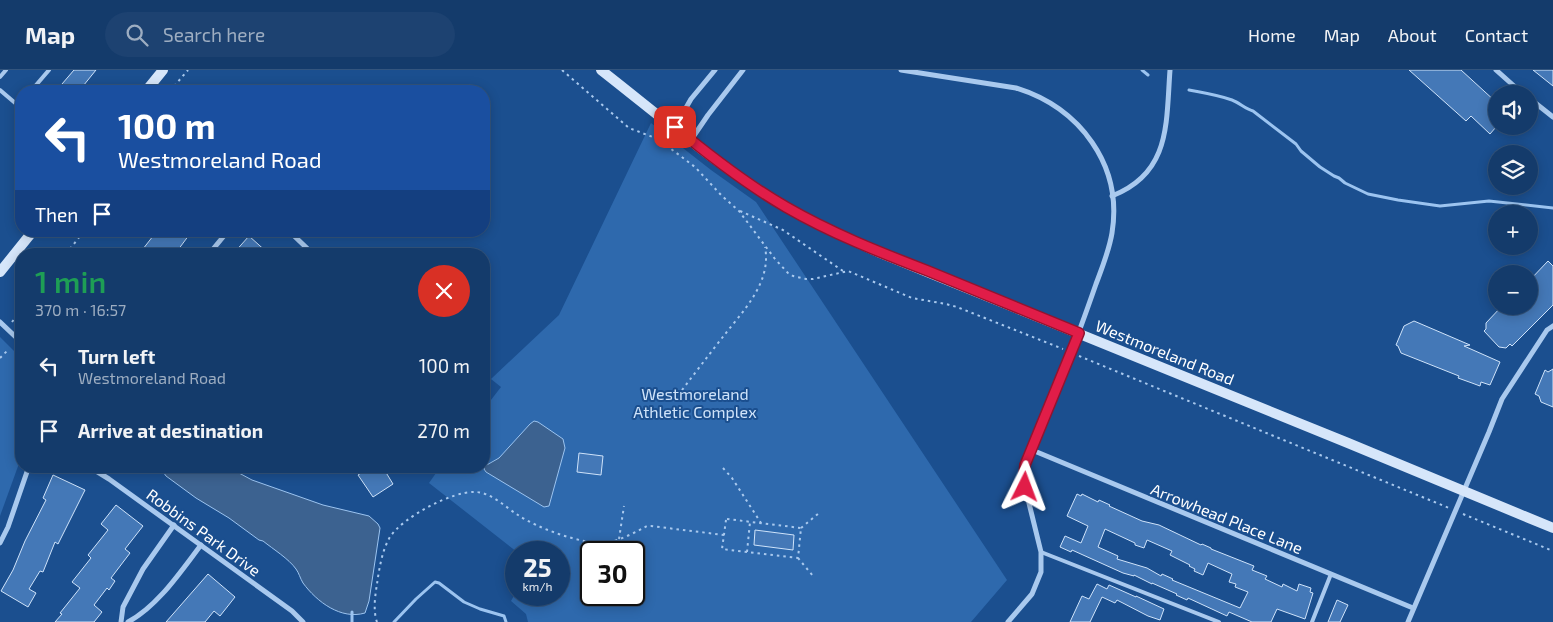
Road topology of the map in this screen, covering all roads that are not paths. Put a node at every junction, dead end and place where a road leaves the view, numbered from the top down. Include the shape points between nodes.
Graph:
1 (6, 70) edge
2 (49, 70) edge
3 (163, 70) edge
4 (601, 70) edge
5 (715, 70) edge
6 (743, 70) edge
7 (901, 70) edge
8 (1170, 70) edge
9 (1496, 70) edge
10 (0, 77) edge
11 (36, 85) edge
12 (151, 85) edge
13 (1514, 85) edge
14 (0, 90) edge
15 (15, 101) edge
16 (1538, 105) edge
17 (1553, 116) edge
18 (675, 127) junction
19 (691, 140) junction
20 (1112, 196) junction
21 (28, 237) edge
22 (223, 237) edge
23 (295, 237) edge
24 (19, 248) edge
25 (214, 248) edge
26 (306, 248) edge
27 (15, 253) edge
28 (0, 272) edge
29 (0, 322) edge
30 (1553, 326) edge
31 (1079, 333) junction
32 (15, 336) edge
33 (1032, 450) junction
34 (27, 473) edge
35 (99, 473) edge
36 (1464, 490) junction
37 (174, 525) junction
38 (1553, 528) edge
39 (0, 543) edge
40 (201, 545) junction
41 (1041, 552) junction
42 (1331, 574) junction
43 (1414, 608) junction
44 (121, 622) edge
45 (128, 622) edge
46 (303, 622) edge
47 (1008, 622) edge
48 (1219, 622) edge
49 (1312, 622) edge
50 (1408, 622) edge

1 - 10 lane
2 - 11 lane
3 - 12 street
4 - 18 street, Westmoreland Road
5 - 18 street via 691,99
6 - 19 street
7 - 20 street via 1016,88 1051,103 1076,123 1096,148
8 - 20 street via 1164,138 1157,157 1138,181
9 - 13 street
14 - 15 lane
16 - 17 street
18 - 19 street, Westmoreland Road
19 - 31 street, Westmoreland Road via 732,172 786,207 828,229
20 - 31 street via 1110,244
21 - 24 street
22 - 25 street
23 - 26 street
27 - 28 street
29 - 32 street
30 - 36 street via 1546,330 1502,399
31 - 33 street
31 - 36 street, Westmoreland Road
33 - 41 street via 1024,476
33 - 42 street, Arrowhead Place Lane
34 - 39 street
35 - 37 street, Robbins Park Drive
36 - 38 street, Westmoreland Road
36 - 43 street
37 - 40 street, Robbins Park Drive
37 - 44 street via 143,569 123,607
40 - 45 street via 169,587 139,616
40 - 46 street, Robbins Park Drive
41 - 47 street via 1041,572 1035,589
41 - 48 lane
42 - 43 street, Arrowhead Place Lane
42 - 49 lane
43 - 50 street

